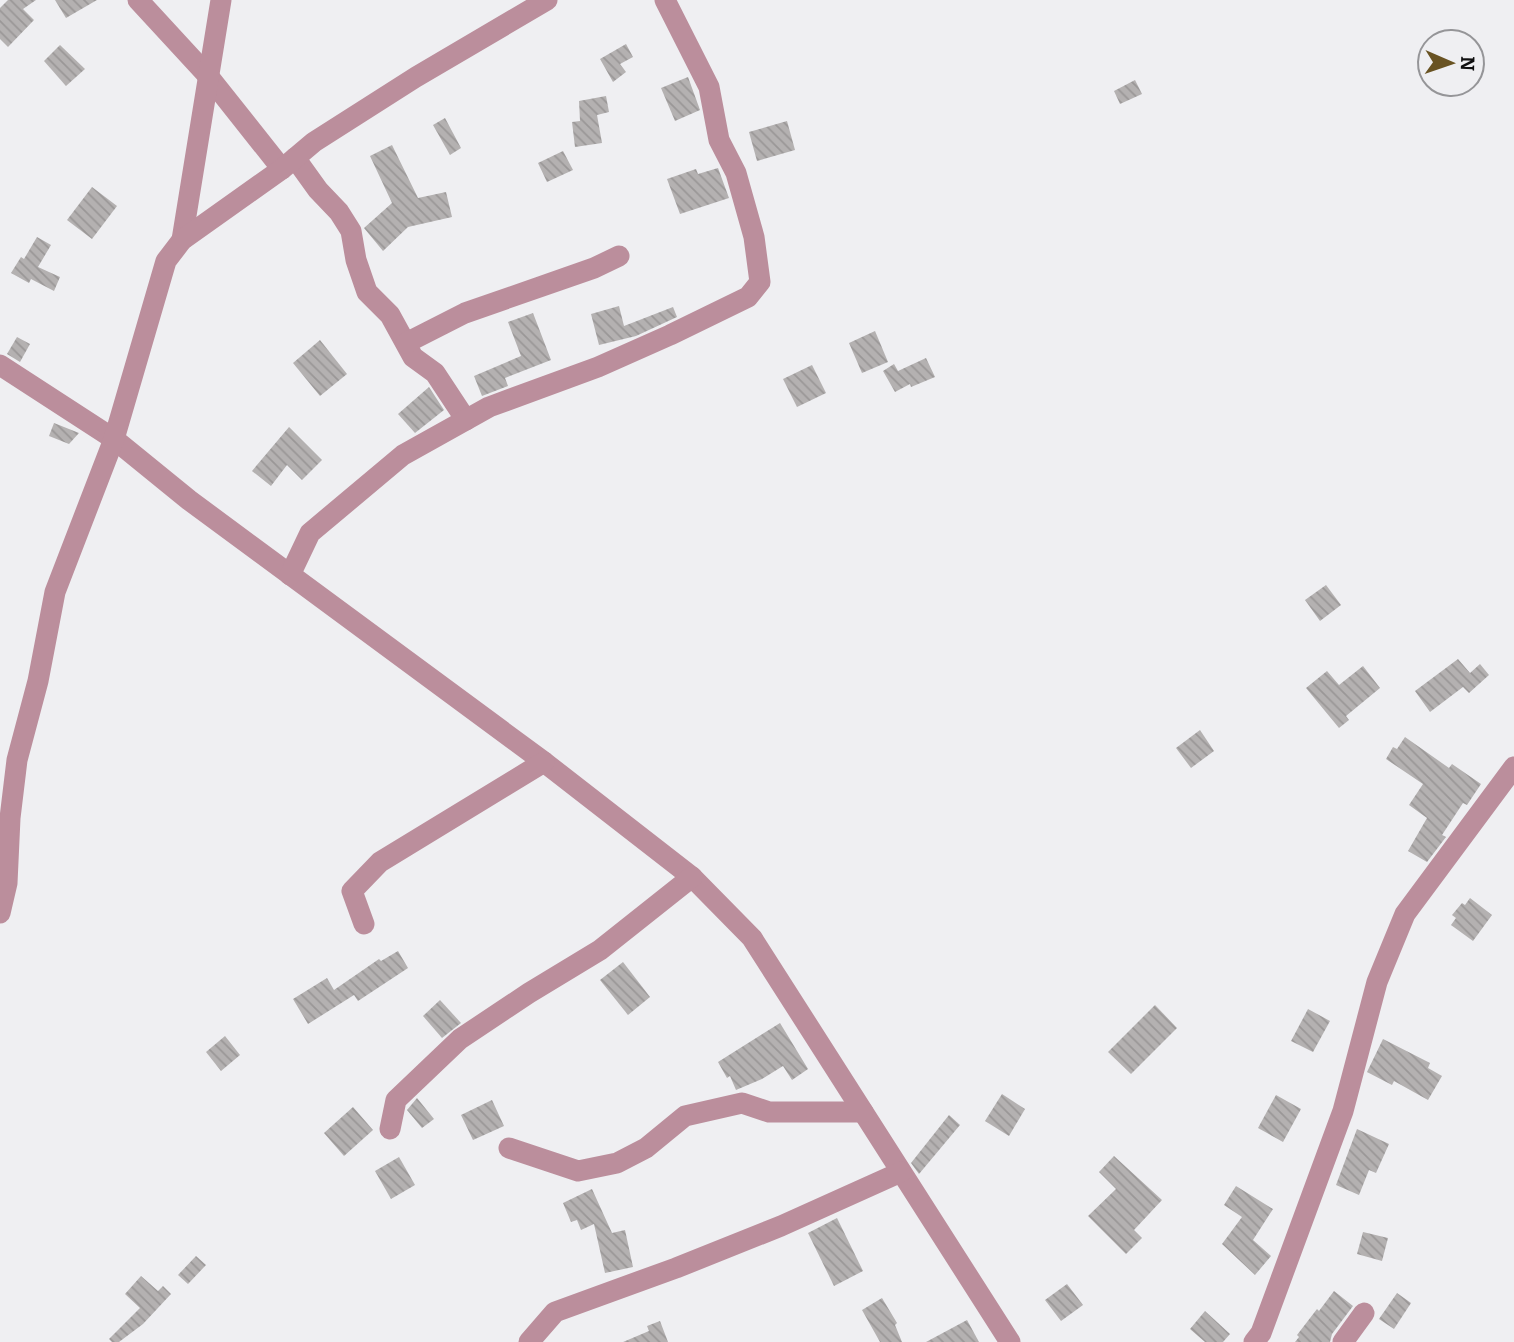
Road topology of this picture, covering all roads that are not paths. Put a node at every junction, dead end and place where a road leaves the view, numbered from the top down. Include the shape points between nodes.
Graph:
1 (138, 0) edge
2 (221, 0) edge
3 (547, 0) edge
4 (665, 0) edge
5 (209, 77) junction
6 (289, 163) junction
7 (182, 240) junction
8 (619, 256) dead end
9 (405, 343) junction
10 (0, 365) edge
11 (467, 420) junction
12 (114, 439) junction
13 (290, 575) junction
14 (544, 762) junction
15 (1514, 767) edge
16 (692, 877) junction
17 (0, 913) edge
18 (364, 924) dead end
19 (863, 1112) junction
20 (390, 1129) dead end
21 (509, 1148) dead end
22 (901, 1172) junction
23 (1364, 1313) dead end
24 (529, 1342) edge
25 (1010, 1342) edge
26 (1254, 1342) edge
27 (1343, 1342) edge

1 - 5 street
2 - 5 street
3 - 6 street via 416,77
4 - 11 street via 709,87 719,140 736,173 754,237 760,282 748,297 670,335
5 - 6 street
5 - 7 street
6 - 7 street
6 - 9 street via 351,231 368,292 390,315
7 - 12 street via 166,261
8 - 9 street via 465,313
9 - 11 street via 413,357 435,373
10 - 12 street
11 - 13 street via 403,455 310,533
12 - 13 street
12 - 17 street via 55,593 17,760 7,883
13 - 14 street
14 - 16 street
14 - 18 street via 380,862 352,891
15 - 26 street via 1405,914 1377,982 1343,1111
16 - 19 street via 752,938
16 - 20 street via 600,950 460,1039 396,1100
19 - 21 street via 769,1112 742,1103 685,1116 646,1148 617,1163 578,1171
19 - 22 street
22 - 24 street via 769,1231 555,1311
22 - 25 street
23 - 27 street

